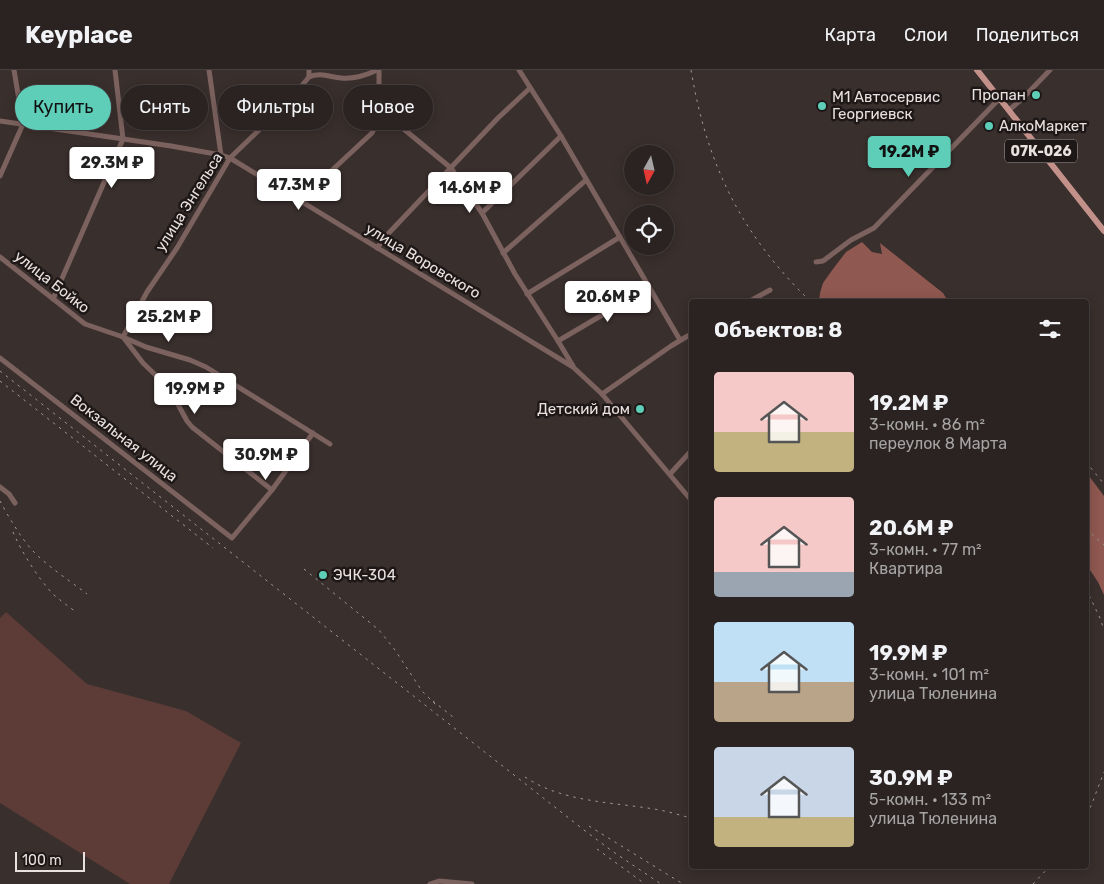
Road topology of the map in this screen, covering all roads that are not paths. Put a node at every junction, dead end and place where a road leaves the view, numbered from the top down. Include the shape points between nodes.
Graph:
1 (14, 70) edge
2 (115, 70) edge
3 (209, 70) edge
4 (309, 70) edge
5 (378, 70) edge
6 (520, 70) edge
7 (977, 70) edge
8 (1050, 70) edge
9 (309, 77) junction
10 (16, 85) edge
11 (379, 85) edge
12 (530, 88) junction
13 (1000, 98) junction
14 (1009, 110) junction
15 (0, 121) edge
16 (15, 123) edge
17 (20, 130) edge
18 (63, 130) edge
19 (373, 130) edge
20 (405, 130) edge
21 (561, 136) junction
22 (123, 139) junction
23 (221, 155) junction
24 (230, 158) junction
25 (451, 168) junction
26 (0, 176) edge
27 (586, 180) junction
28 (300, 200) junction
29 (482, 213) junction
30 (1104, 231) edge
31 (620, 237) junction
32 (377, 248) junction
33 (503, 252) junction
34 (0, 257) edge
35 (816, 262) dead end
36 (648, 288) junction
37 (770, 290) dead end
38 (527, 294) junction
39 (53, 299) junction
40 (754, 299) edge
41 (689, 335) edge
42 (123, 337) junction
43 (680, 340) junction
44 (558, 341) junction
45 (0, 358) edge
46 (573, 366) junction
47 (602, 394) junction
48 (313, 433) junction
49 (330, 444) dead end
50 (689, 453) edge
51 (670, 474) junction
52 (0, 487) edge
53 (272, 490) junction
54 (689, 498) edge
55 (15, 503) dead end
56 (430, 884) edge
57 (472, 884) edge

1 - 10 street
2 - 22 street
3 - 23 street
4 - 9 street
5 - 9 street via 344,78 320,74
5 - 11 street
6 - 12 street
7 - 13 main road, 07К-026
8 - 14 street
9 - 24 street, улица Энгельса
12 - 21 street
12 - 25 street
13 - 14 main road, 07К-026
13 - 35 street via 874,228 823,261
14 - 30 main road, 07К-026
15 - 16 street, улица Воровского
17 - 26 street
18 - 22 street, улица Воровского
19 - 28 street
20 - 25 street
21 - 27 street
21 - 29 street
22 - 23 street, улица Воровского
22 - 39 street
23 - 24 street, улица Воровского
24 - 28 street, улица Воровского
24 - 42 street, улица Энгельса
25 - 29 street
25 - 32 street
27 - 31 street
27 - 33 street
28 - 32 street, улица Воровского
29 - 33 street
31 - 36 street
31 - 38 street
32 - 46 street, улица Воровского
33 - 38 street
34 - 39 street, улица Бойко
36 - 43 street
36 - 44 street
37 - 40 street
38 - 44 street
39 - 42 street, улица Бойко via 85,324
41 - 43 street
42 - 48 street, улица Бойко via 206,367
42 - 53 street via 143,363 169,388 192,427
43 - 47 street
44 - 46 street
45 - 53 street, Вокзальная улица via 232,538
46 - 47 street, улица Воровского
47 - 51 street, улица Воровского
48 - 49 street, улица Бойко
48 - 53 street
50 - 51 street
51 - 54 street, улица Воровского
52 - 55 street
56 - 57 street via 439,881

